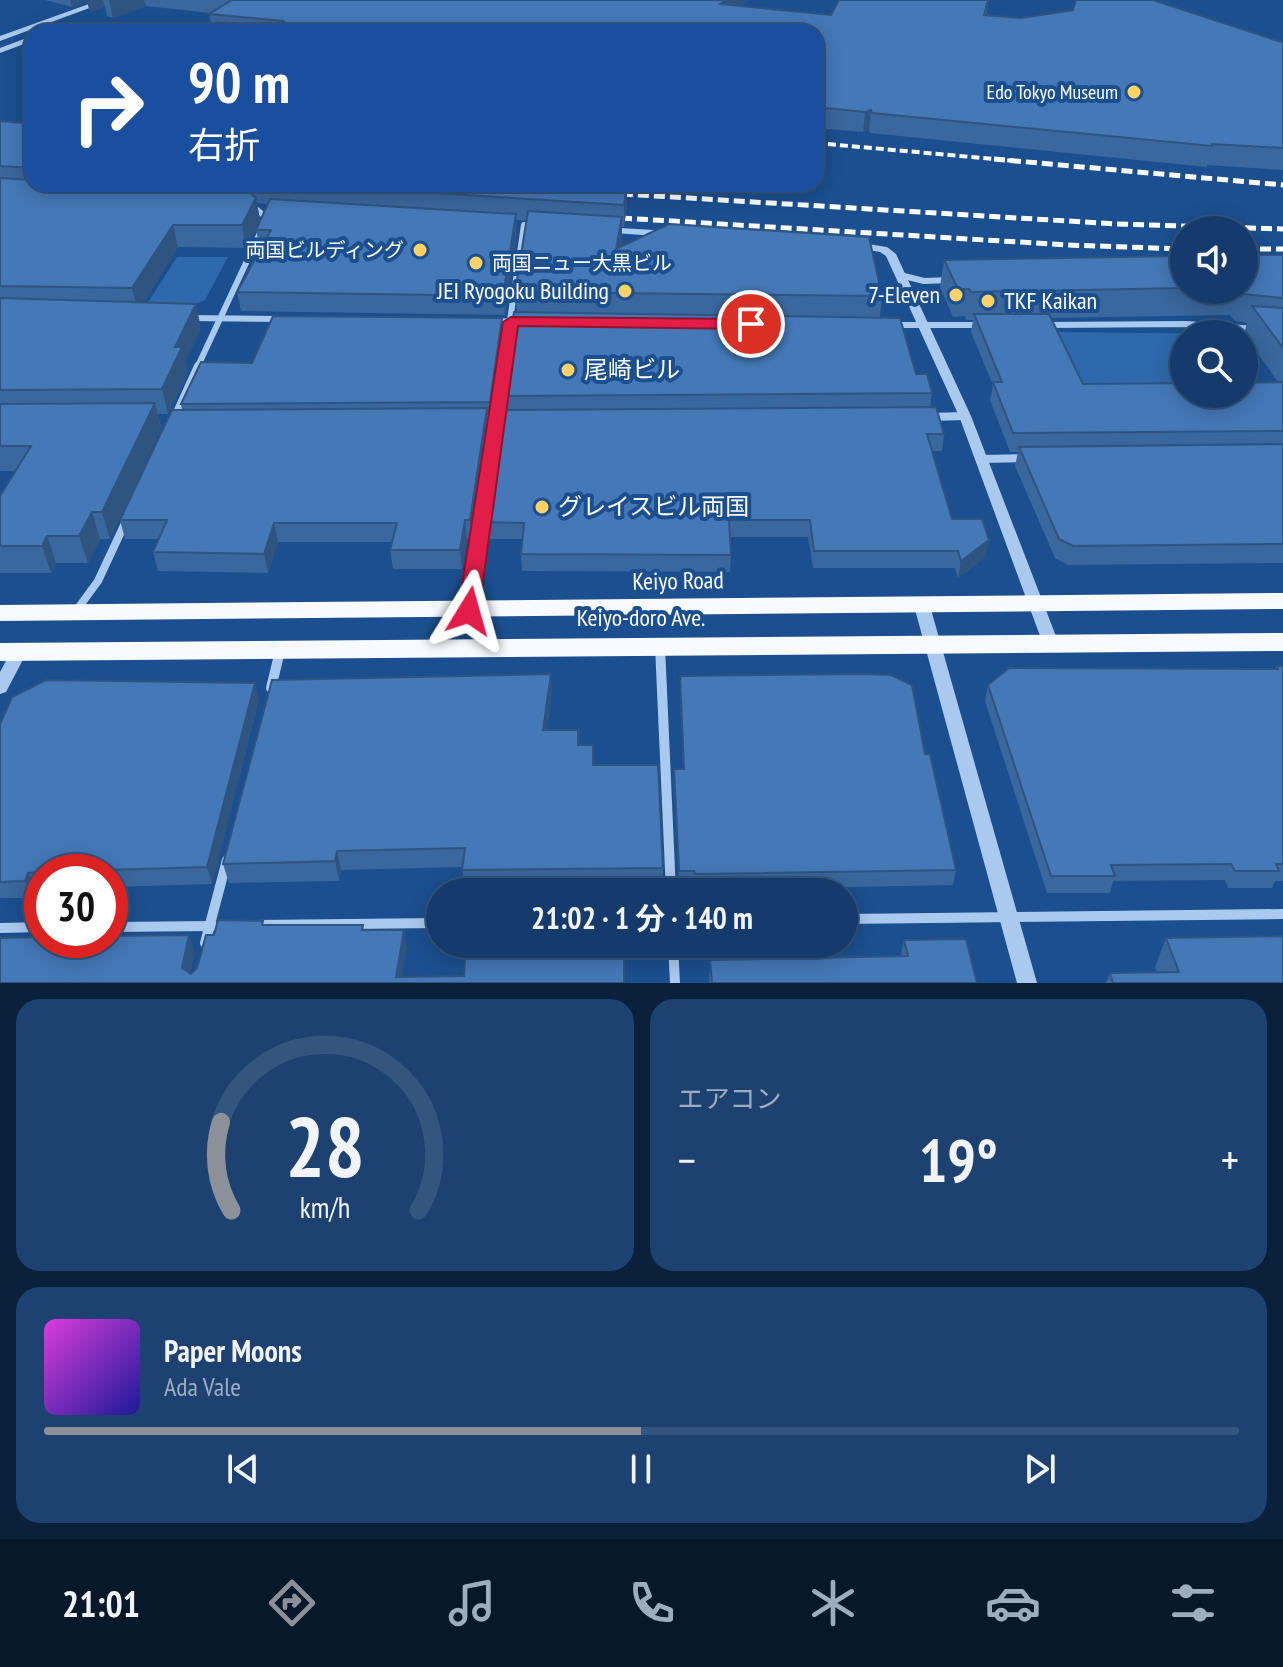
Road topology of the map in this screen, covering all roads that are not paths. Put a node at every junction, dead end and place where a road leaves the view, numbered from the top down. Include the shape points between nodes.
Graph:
1 (107, 0) edge
2 (121, 5) dead end
3 (41, 24) edge
4 (70, 24) edge
5 (24, 30) edge
6 (0, 39) edge
7 (24, 41) edge
8 (0, 49) edge
9 (241, 208) edge
10 (256, 209) junction
11 (272, 210) edge
12 (509, 224) edge
13 (524, 225) junction
14 (539, 226) edge
15 (583, 228) edge
16 (678, 234) edge
17 (837, 244) edge
18 (900, 275) junction
19 (954, 280) edge
20 (173, 318) edge
21 (221, 318) junction
22 (290, 319) edge
23 (482, 321) edge
24 (511, 322) junction
25 (526, 322) edge
26 (886, 325) edge
27 (999, 325) edge
28 (1030, 325) edge
29 (921, 326) junction
30 (1269, 330) edge
31 (965, 416) junction
32 (914, 417) edge
33 (467, 419) edge
34 (495, 419) junction
35 (511, 419) edge
36 (157, 421) edge
37 (173, 421) junction
38 (189, 421) edge
39 (167, 434) edge
40 (1029, 458) edge
41 (982, 459) junction
42 (129, 514) edge
43 (1283, 601) edge
44 (1036, 605) junction
45 (922, 606) junction
46 (469, 611) junction
47 (0, 613) edge
48 (74, 614) junction
49 (1283, 642) edge
50 (1051, 644) junction
51 (660, 646) junction
52 (933, 646) junction
53 (280, 651) junction
54 (9, 652) edge
55 (0, 688) edge
56 (269, 695) edge
57 (230, 849) edge
58 (670, 878) edge
59 (1283, 914) edge
60 (1009, 917) junction
61 (858, 919) edge
62 (426, 923) edge
63 (225, 925) edge
64 (240, 925) edge
65 (210, 926) junction
66 (24, 927) edge
67 (128, 927) edge
68 (0, 928) edge
69 (202, 954) edge
70 (674, 958) edge
71 (675, 983) edge
72 (1027, 983) edge

1 - 3 street
2 - 4 street
5 - 6 street
7 - 8 street
9 - 10 street
10 - 11 street
10 - 21 street via 267,218
12 - 13 street
13 - 14 street
13 - 24 street
15 - 16 street
17 - 18 street via 883,249
18 - 19 street
18 - 29 street
20 - 21 street
21 - 22 street
21 - 37 street
23 - 24 street
24 - 25 street
24 - 34 street
26 - 29 street
27 - 29 street
28 - 30 street via 1187,324
29 - 31 street
31 - 32 street
31 - 41 street
33 - 34 street
34 - 35 street
34 - 46 street
36 - 37 street
37 - 38 street
37 - 39 street
40 - 41 street
41 - 44 street
42 - 48 street via 98,581
43 - 44 highway, Keiyo Road
44 - 45 highway, Keiyo Road
44 - 50 street
45 - 46 highway, Keiyo Road
45 - 52 street
46 - 48 highway, Keiyo Road
47 - 48 highway
49 - 50 highway, Keiyo-doro Ave.
50 - 52 highway, Keiyo-doro Ave.
51 - 52 highway, Keiyo-doro Ave.
51 - 53 highway, Keiyo-doro Ave.
51 - 58 street
52 - 60 street
53 - 54 highway, Keiyo-doro Ave.
53 - 56 street
54 - 55 street
57 - 65 street
59 - 60 street
60 - 61 street
60 - 72 street
62 - 64 street
63 - 65 street
65 - 67 street
65 - 69 street
66 - 68 street
70 - 71 street

